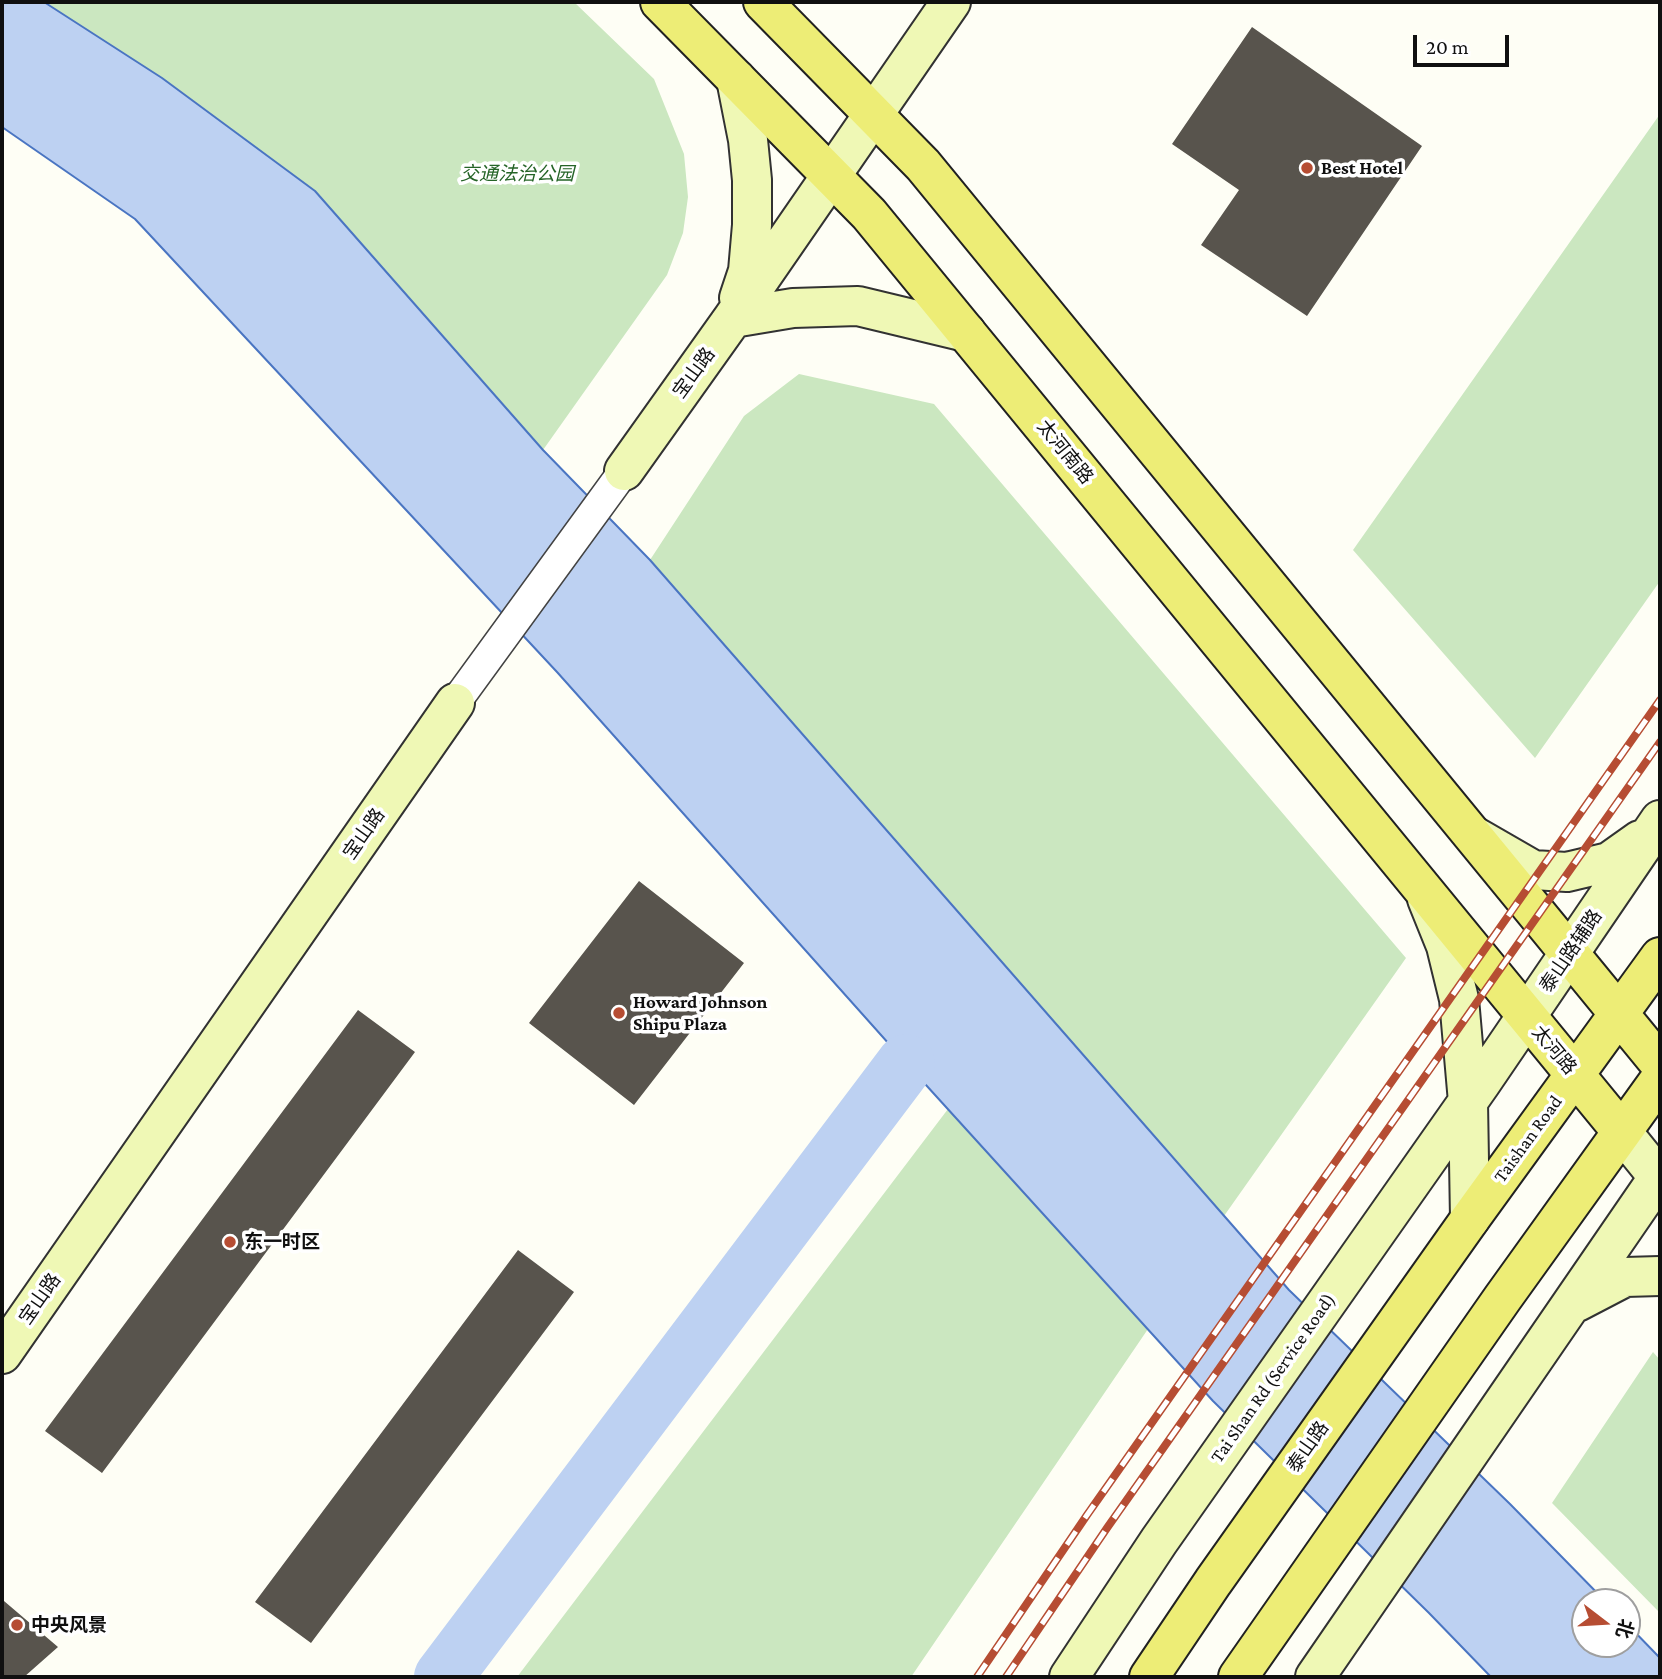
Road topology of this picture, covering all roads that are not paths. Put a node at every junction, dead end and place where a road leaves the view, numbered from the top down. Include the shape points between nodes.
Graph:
1 (660, 2) edge
2 (762, 2) edge
3 (951, 2) edge
4 (736, 79) junction
5 (873, 114) junction
6 (832, 176) junction
7 (733, 318) junction
8 (965, 331) junction
9 (624, 471) joint
10 (455, 703) joint
11 (1657, 825) edge
12 (1474, 836) junction
13 (1424, 890) junction
14 (1449, 920) joint
15 (1569, 953) junction
16 (1660, 957) edge
17 (1619, 1014) junction
18 (1527, 1016) junction
19 (1660, 1064) edge
20 (1575, 1074) junction
21 (1660, 1079) edge
22 (1468, 1102) junction
23 (1622, 1132) junction
24 (1660, 1177) edge
25 (1470, 1219) junction
26 (1660, 1276) edge
27 (1572, 1305) junction
28 (2, 1354) edge
29 (1069, 1677) edge
30 (1149, 1677) edge
31 (1238, 1677) edge
32 (1315, 1677) edge

1 - 4 main road, 太河南路
2 - 5 main road
3 - 5 street, 宝山路
4 - 6 main road, 太河南路
4 - 7 street via 748,141 752,225 748,271
5 - 6 street, 宝山路
5 - 12 main road via 923,165
6 - 7 street, 宝山路
6 - 8 main road, 太河南路
7 - 8 street via 793,308 858,306
7 - 9 street, 宝山路
8 - 13 main road, 太河南路
9 - 10 street, 宝山路
10 - 28 street, 宝山路
11 - 12 street via 1609,862 1567,872 1533,870
11 - 15 street, 泰山路辅路
12 - 15 main road
13 - 14 main road, 太河南路
13 - 22 street via 1446,946 1459,999
14 - 18 main road, 太河路
15 - 17 main road
15 - 18 street, 泰山路辅路
16 - 17 main road, Taishan Road
17 - 19 main road
17 - 20 main road, Taishan Road
18 - 20 main road, 太河路
18 - 22 street, 泰山路辅路
20 - 23 main road, 太河路
20 - 25 main road, Taishan Road
21 - 23 main road
22 - 25 street
22 - 29 street, Tai Shan Rd (Service Road) via 1159,1541
23 - 24 street, 太河路
23 - 31 main road
24 - 27 street
25 - 30 main road, 泰山路
26 - 27 street via 1626,1277
27 - 32 street

